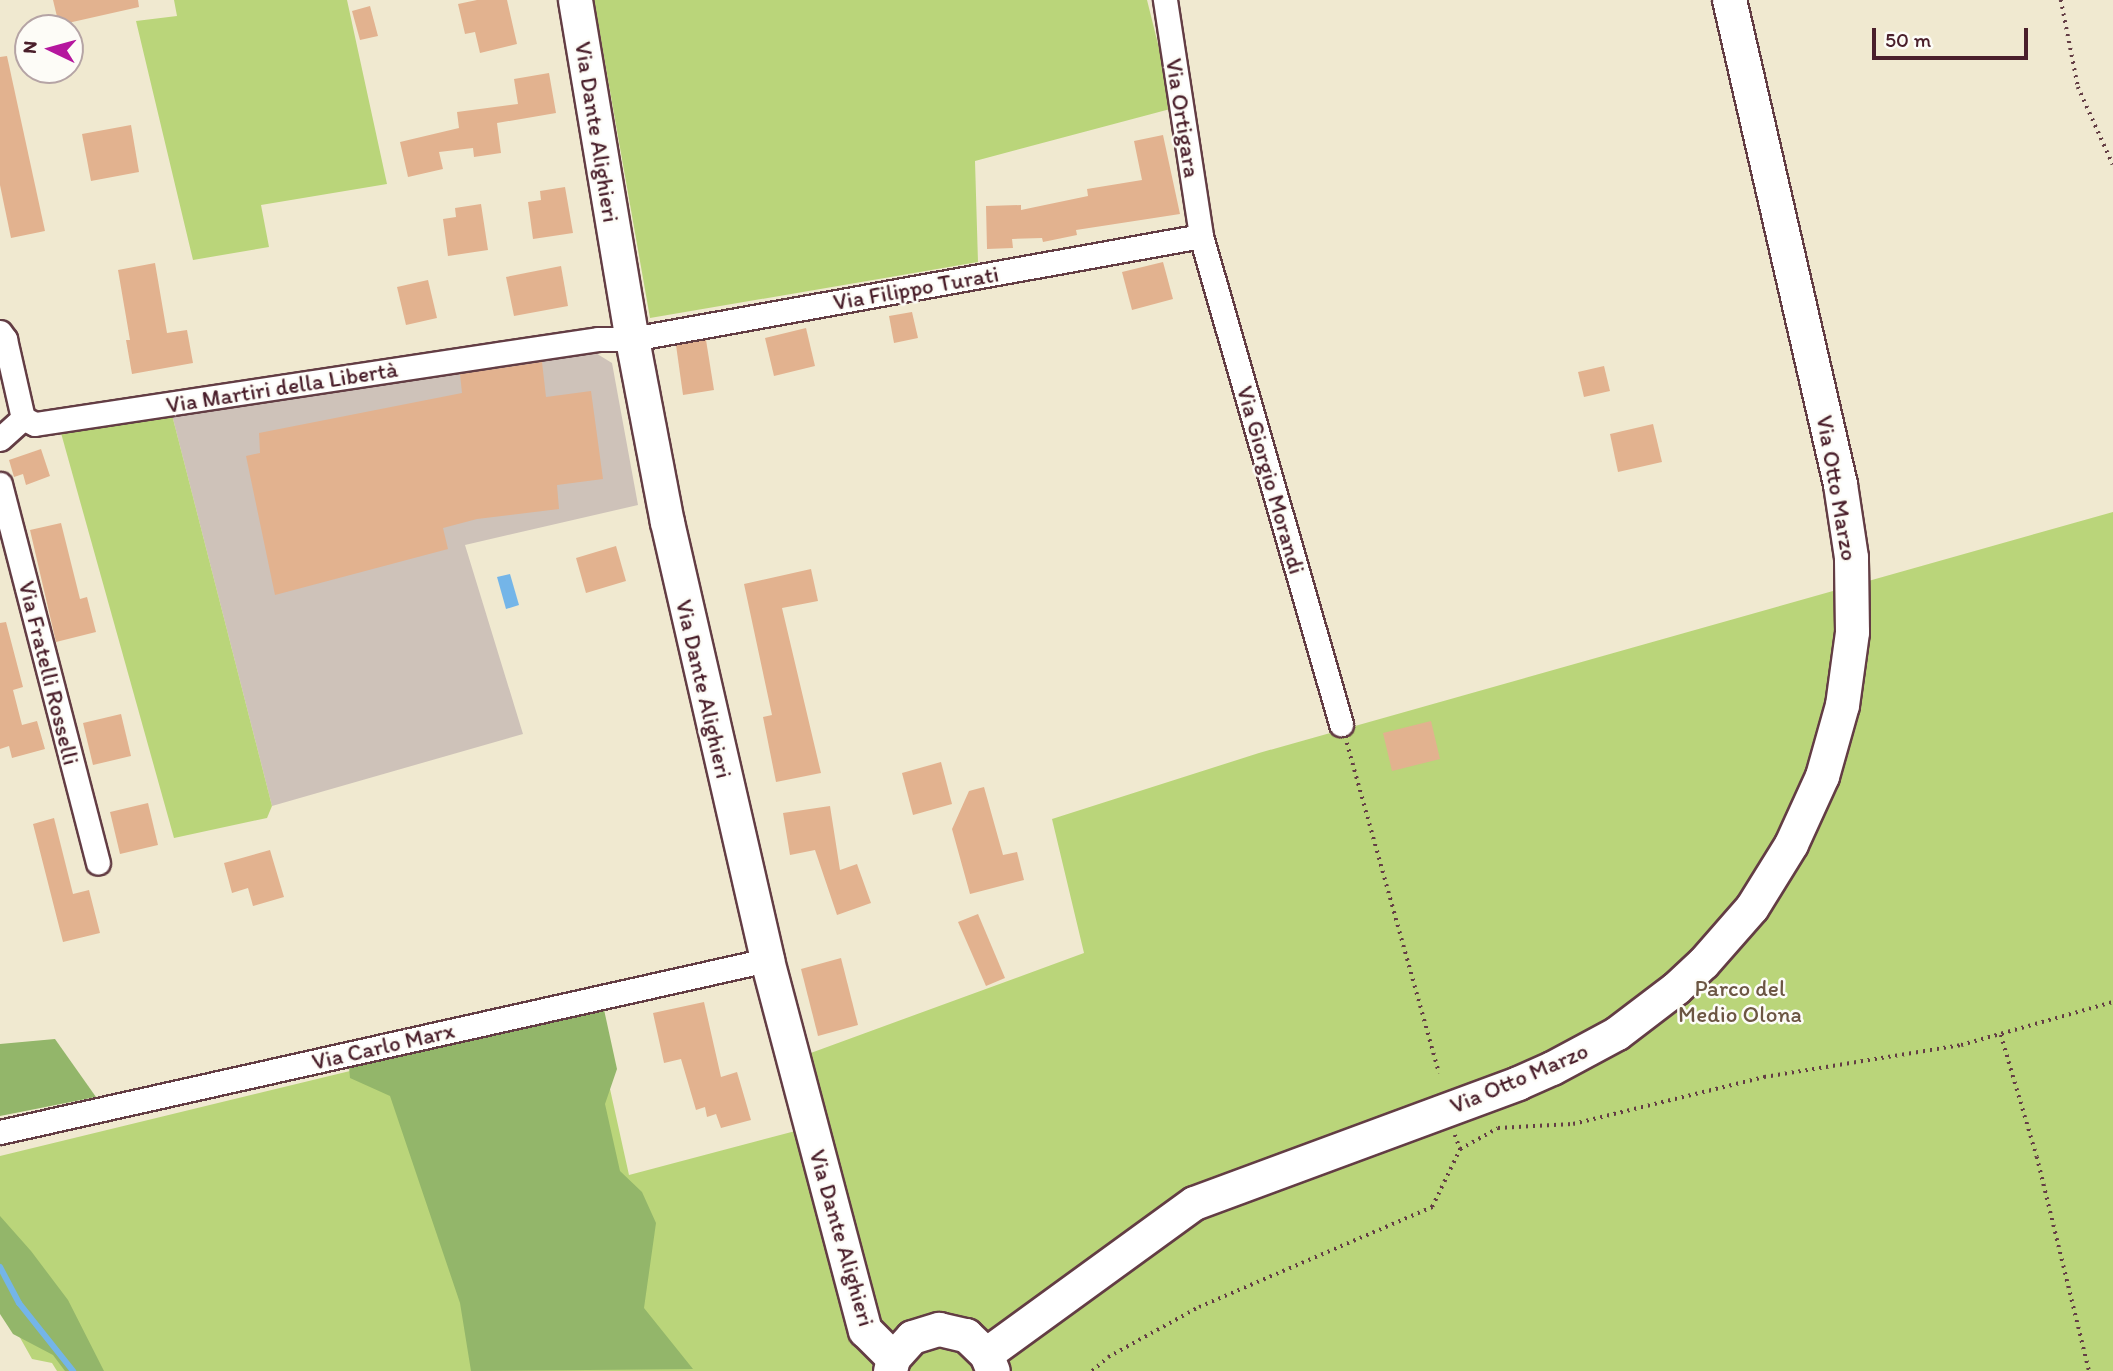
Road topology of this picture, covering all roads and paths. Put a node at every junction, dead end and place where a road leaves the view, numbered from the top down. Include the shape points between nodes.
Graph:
1 (575, 0) edge
2 (1165, 0) edge
3 (1729, 0) edge
4 (2060, 0) edge
5 (2113, 165) edge
6 (1201, 236) junction
7 (0, 331) edge
8 (632, 339) junction
9 (23, 418) junction
10 (0, 439) edge
11 (0, 484) edge
12 (1341, 724) joint
13 (98, 863) dead end
14 (767, 960) junction
15 (2113, 1002) edge
16 (2001, 1035) junction
17 (1439, 1073) dead end
18 (1445, 1110) junction
19 (0, 1132) edge
20 (1460, 1149) junction
21 (990, 1362) edge
22 (891, 1364) edge
23 (1092, 1371) edge
24 (2089, 1371) edge

1 - 8 street, Via Dante Alighieri
2 - 6 street, Via Ortigara
3 - 18 street, Via Otto Marzo via 1847,520 1852,632 1836,729 1822,776 1791,844 1752,907 1703,963 1648,1012 1585,1052
4 - 5 path via 2078,87
6 - 8 street, Via Filippo Turati
6 - 12 street, Via Giorgio Morandi
7 - 9 street
8 - 9 street, Via Martiri della Libertà via 598,339 35,424
8 - 14 street, Via Dante Alighieri via 672,547
9 - 10 street
11 - 13 street, Via Fratelli Rosselli
12 - 17 path
14 - 19 street, Via Carlo Marx
14 - 22 street, Via Dante Alighieri via 865,1331
15 - 16 path
16 - 20 path via 1764,1077 1573,1124 1498,1128
16 - 24 path via 2037,1157
18 - 20 path
18 - 21 street, Via Otto Marzo via 1194,1203
20 - 23 path via 1432,1208 1199,1307 1108,1357
21 - 22 street, Via Dante Alighieri via 966,1335 939,1329 912,1337

